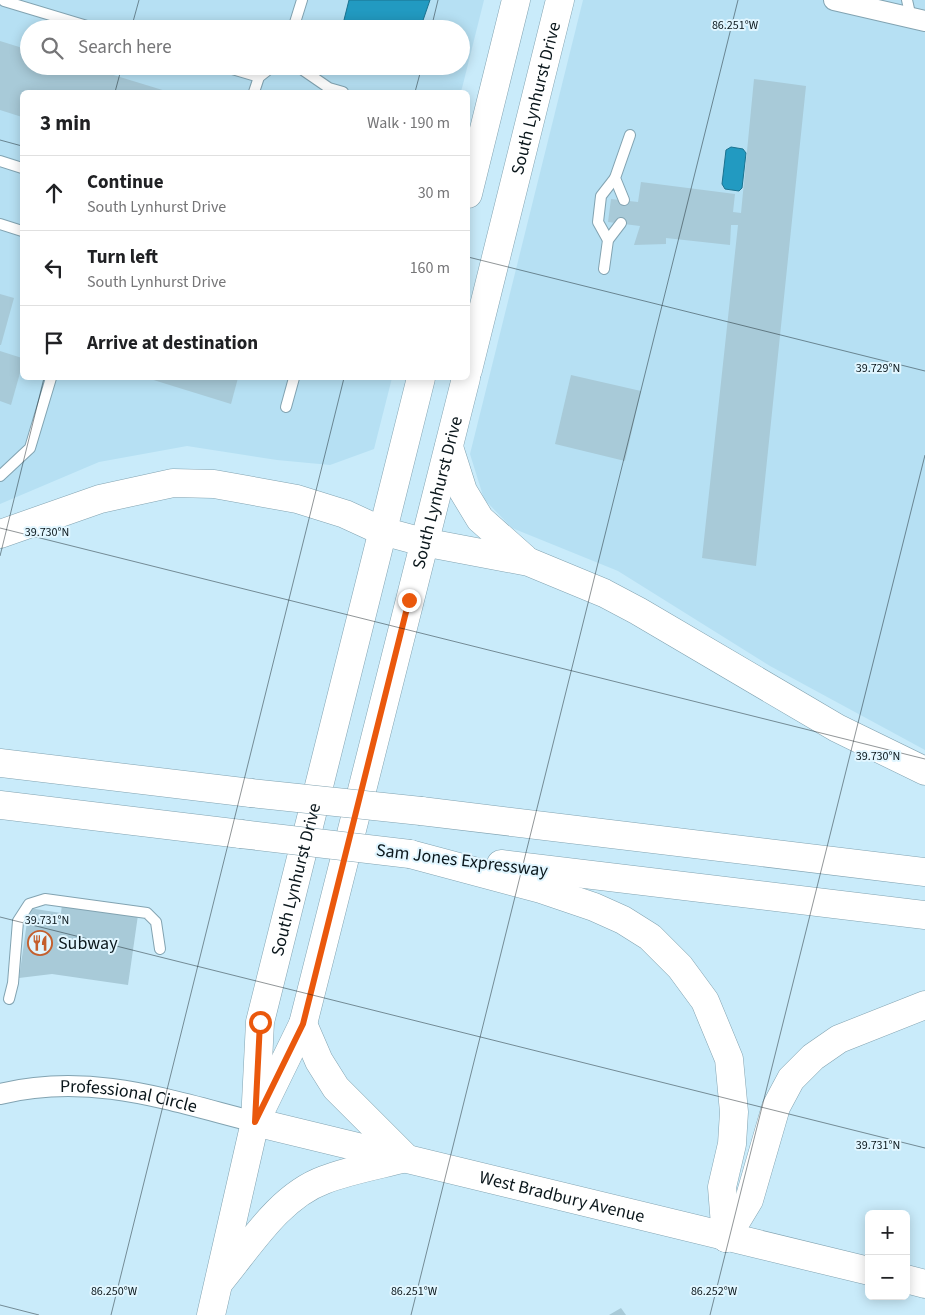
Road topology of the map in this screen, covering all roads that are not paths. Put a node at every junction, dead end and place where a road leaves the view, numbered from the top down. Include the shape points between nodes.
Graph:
1 (302, 0) edge
2 (516, 0) edge
3 (560, 0) edge
4 (834, 0) edge
5 (4, 1) dead end
6 (914, 13) edge
7 (67, 20) edge
8 (296, 20) edge
9 (252, 75) edge
10 (262, 75) edge
11 (310, 75) edge
12 (259, 77) junction
13 (255, 90) edge
14 (336, 90) edge
15 (630, 135) dead end
16 (0, 161) edge
17 (20, 167) edge
18 (614, 178) junction
19 (470, 186) edge
20 (624, 200) dead end
21 (621, 223) dead end
22 (0, 224) edge
23 (20, 230) edge
24 (608, 240) junction
25 (604, 269) dead end
26 (470, 362) edge
27 (50, 380) edge
28 (293, 380) edge
29 (421, 380) edge
30 (466, 380) edge
31 (286, 407) dead end
32 (449, 447) junction
33 (0, 476) edge
34 (382, 531) junction
35 (0, 534) edge
36 (423, 542) junction
37 (529, 562) junction
38 (0, 763) edge
39 (925, 771) edge
40 (0, 805) edge
41 (410, 854) junction
42 (925, 872) edge
43 (925, 915) edge
44 (160, 948) dead end
45 (9, 999) dead end
46 (925, 1005) edge
47 (303, 1024) junction
48 (0, 1094) edge
49 (255, 1122) junction
50 (406, 1158) junction
51 (726, 1238) junction
52 (865, 1270) edge
53 (910, 1280) edge
54 (218, 1283) junction
55 (925, 1284) edge
56 (210, 1315) edge

1 - 8 lane
2 - 19 main road
3 - 26 main road, South Lynhurst Drive
4 - 6 street
5 - 7 lane
9 - 12 lane
10 - 12 lane
11 - 14 lane
12 - 13 lane
15 - 18 lane
16 - 17 lane
18 - 20 lane
18 - 24 lane via 601,196 598,222
21 - 24 lane
22 - 23 lane
24 - 25 lane
27 - 33 lane via 30,448
28 - 31 lane
29 - 34 main road, South Lynhurst Drive
30 - 32 main road, South Lynhurst Drive
32 - 36 main road, South Lynhurst Drive
32 - 37 main road via 463,491 480,519
34 - 35 main road via 345,514 297,500 198,482 124,492
34 - 36 main road
34 - 49 main road, South Lynhurst Drive via 260,1022
36 - 37 main road
36 - 47 main road, South Lynhurst Drive
37 - 39 main road via 604,593 837,728
38 - 42 main road, bridge
40 - 41 main road, Sam Jones Expressway, bridge
41 - 43 main road, Sam Jones Expressway
41 - 51 main road via 594,907 638,930 680,966 710,1011 723,1040 731,1075 733,1134 722,1187
44 - 45 lane via 156,922 147,913 44,899 29,904 18,922
46 - 51 main road via 839,1039 813,1057 792,1079 775,1112 749,1200
47 - 49 main road, South Lynhurst Drive
47 - 50 main road via 319,1061 336,1088
48 - 49 street, Professional Circle via 56,1084 91,1085 157,1097
49 - 50 main road, West Bradbury Avenue
49 - 54 main road, South Lynhurst Drive
50 - 51 main road, West Bradbury Avenue
50 - 54 main road via 324,1180 292,1199
51 - 52 main road, West Bradbury Avenue
53 - 55 main road
54 - 56 main road, South Lynhurst Drive

